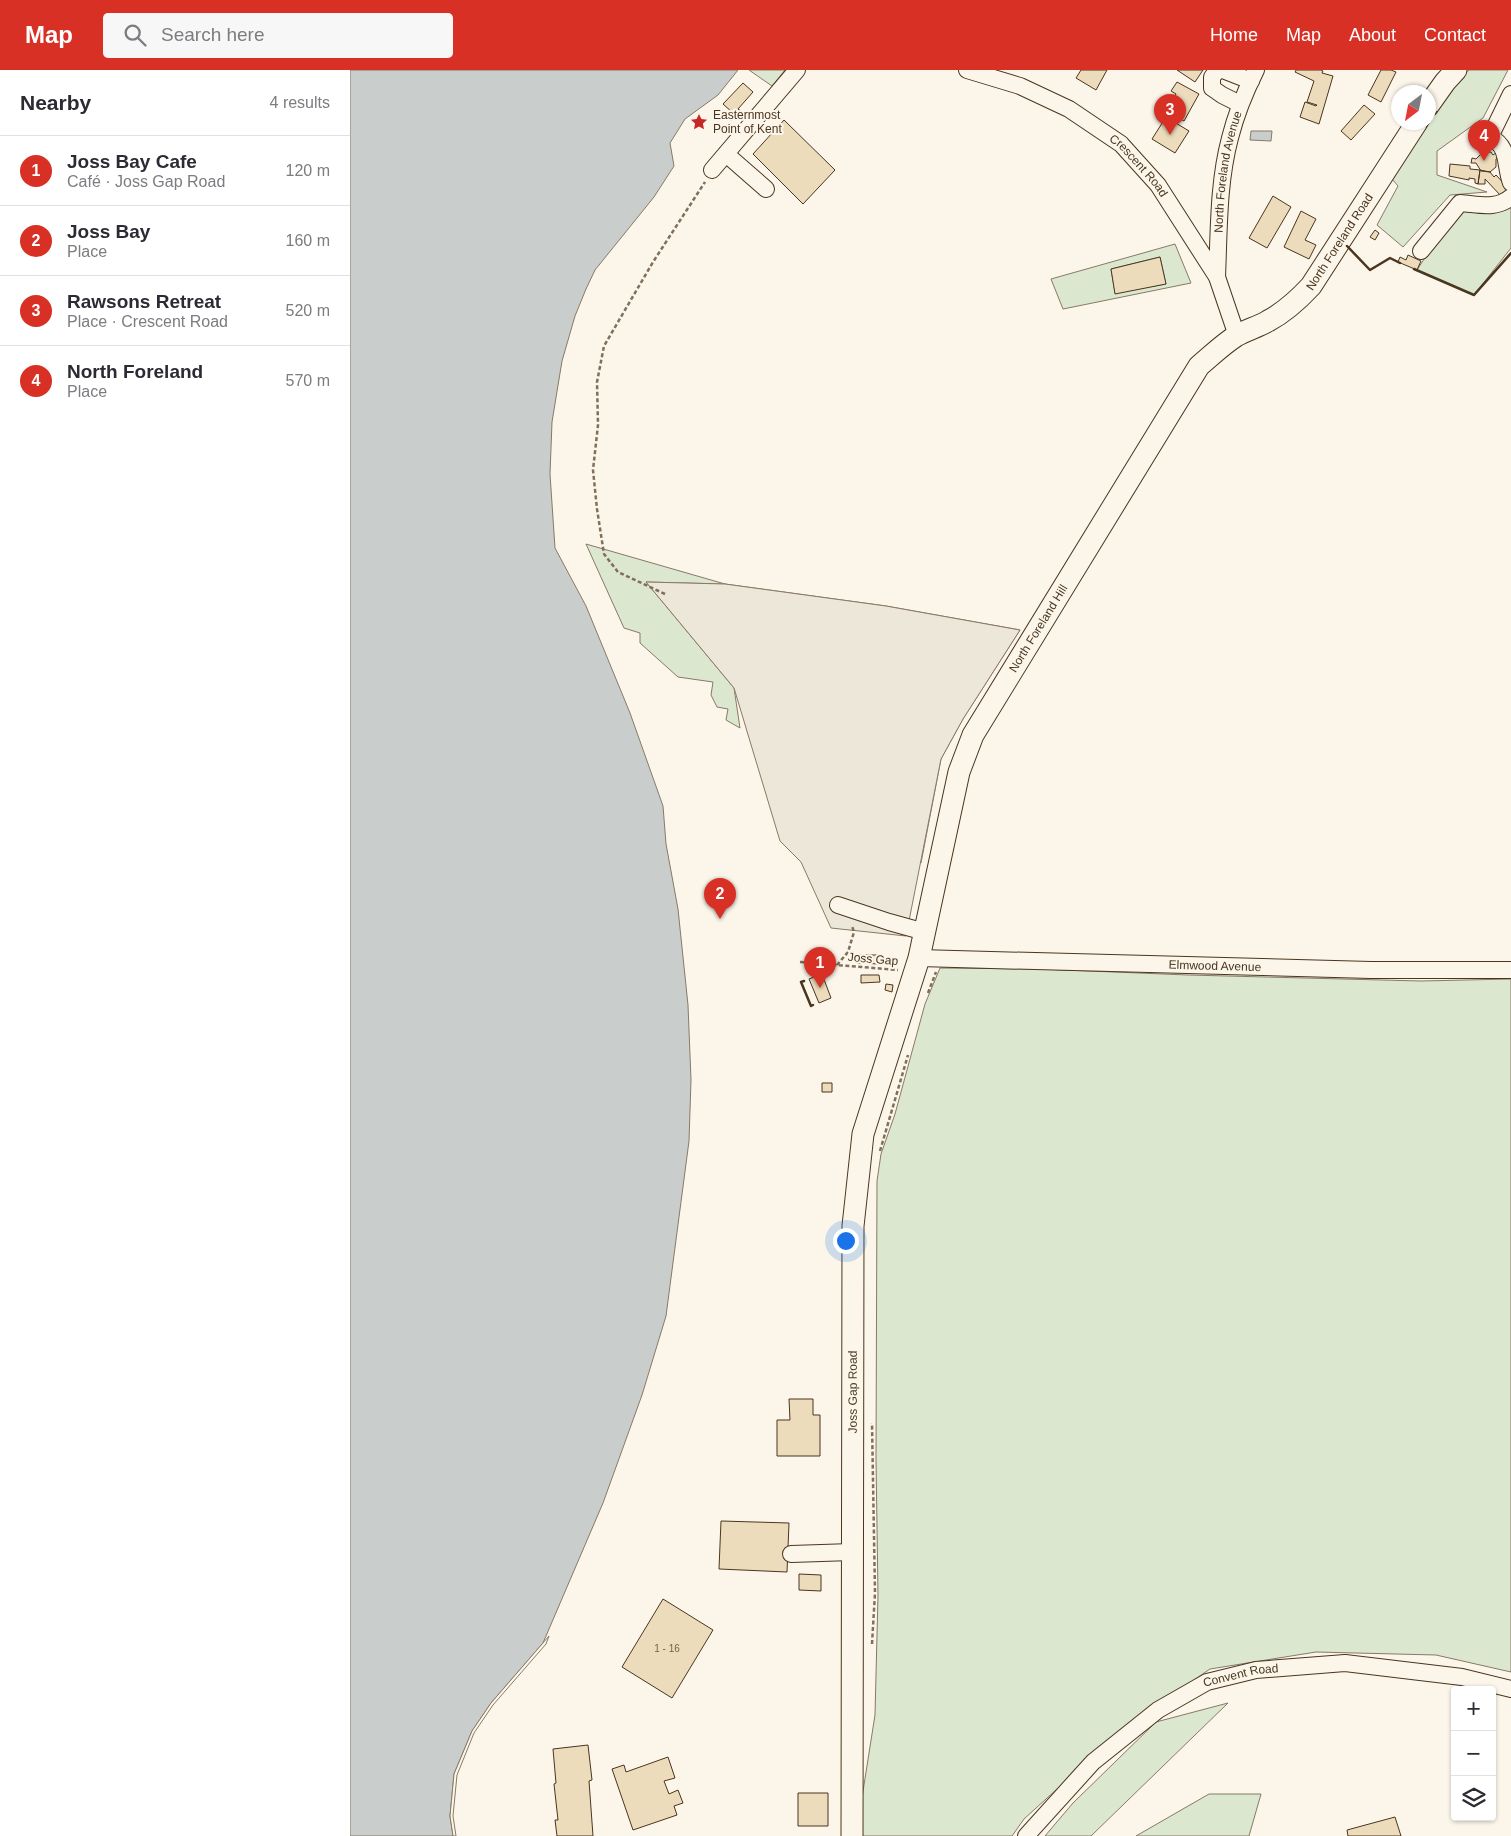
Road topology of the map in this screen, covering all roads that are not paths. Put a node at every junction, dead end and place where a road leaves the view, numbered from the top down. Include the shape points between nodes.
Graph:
1 (798, 70) edge
2 (967, 70) edge
3 (1218, 70) edge
4 (1223, 70) edge
5 (1456, 70) edge
6 (1253, 76) edge
7 (1511, 94) edge
8 (1436, 95) edge
9 (1240, 104) junction
10 (1412, 130) edge
11 (726, 154) junction
12 (712, 170) road end
13 (1511, 183) edge
14 (766, 190) dead end
15 (1511, 197) edge
16 (1421, 251) dead end
17 (1217, 277) junction
18 (1237, 336) junction
19 (838, 905) dead end
20 (925, 932) junction
21 (924, 963) junction
22 (1511, 970) edge
23 (852, 1552) junction
24 (791, 1554) dead end
25 (1511, 1689) edge
26 (852, 1836) edge
27 (1026, 1836) edge

1 - 11 street
2 - 17 street, Crescent Road via 1020,86 1069,109 1121,144 1158,185
3 - 9 street via 1212,77 1212,88
4 - 6 street
5 - 8 main road
6 - 9 street, North Foreland Avenue
7 - 13 street via 1490,137 1504,149
9 - 17 street, North Foreland Avenue via 1222,183
10 - 18 main road, North Foreland Road via 1310,286 1288,309
11 - 12 street
11 - 14 street
15 - 16 street via 1494,206 1460,203
17 - 18 street, Crescent Road
18 - 20 main road, North Foreland Hill via 1199,366 973,735 958,772
19 - 20 street
20 - 21 main road, North Foreland Hill
21 - 22 street, Elmwood Avenue
21 - 23 main road, Joss Gap Road via 863,1134 853,1226
23 - 24 street
23 - 26 main road, Joss Gap Road
25 - 27 street, Convent Road via 1462,1677 1345,1663 1256,1670 1207,1682 1158,1710 1093,1762

